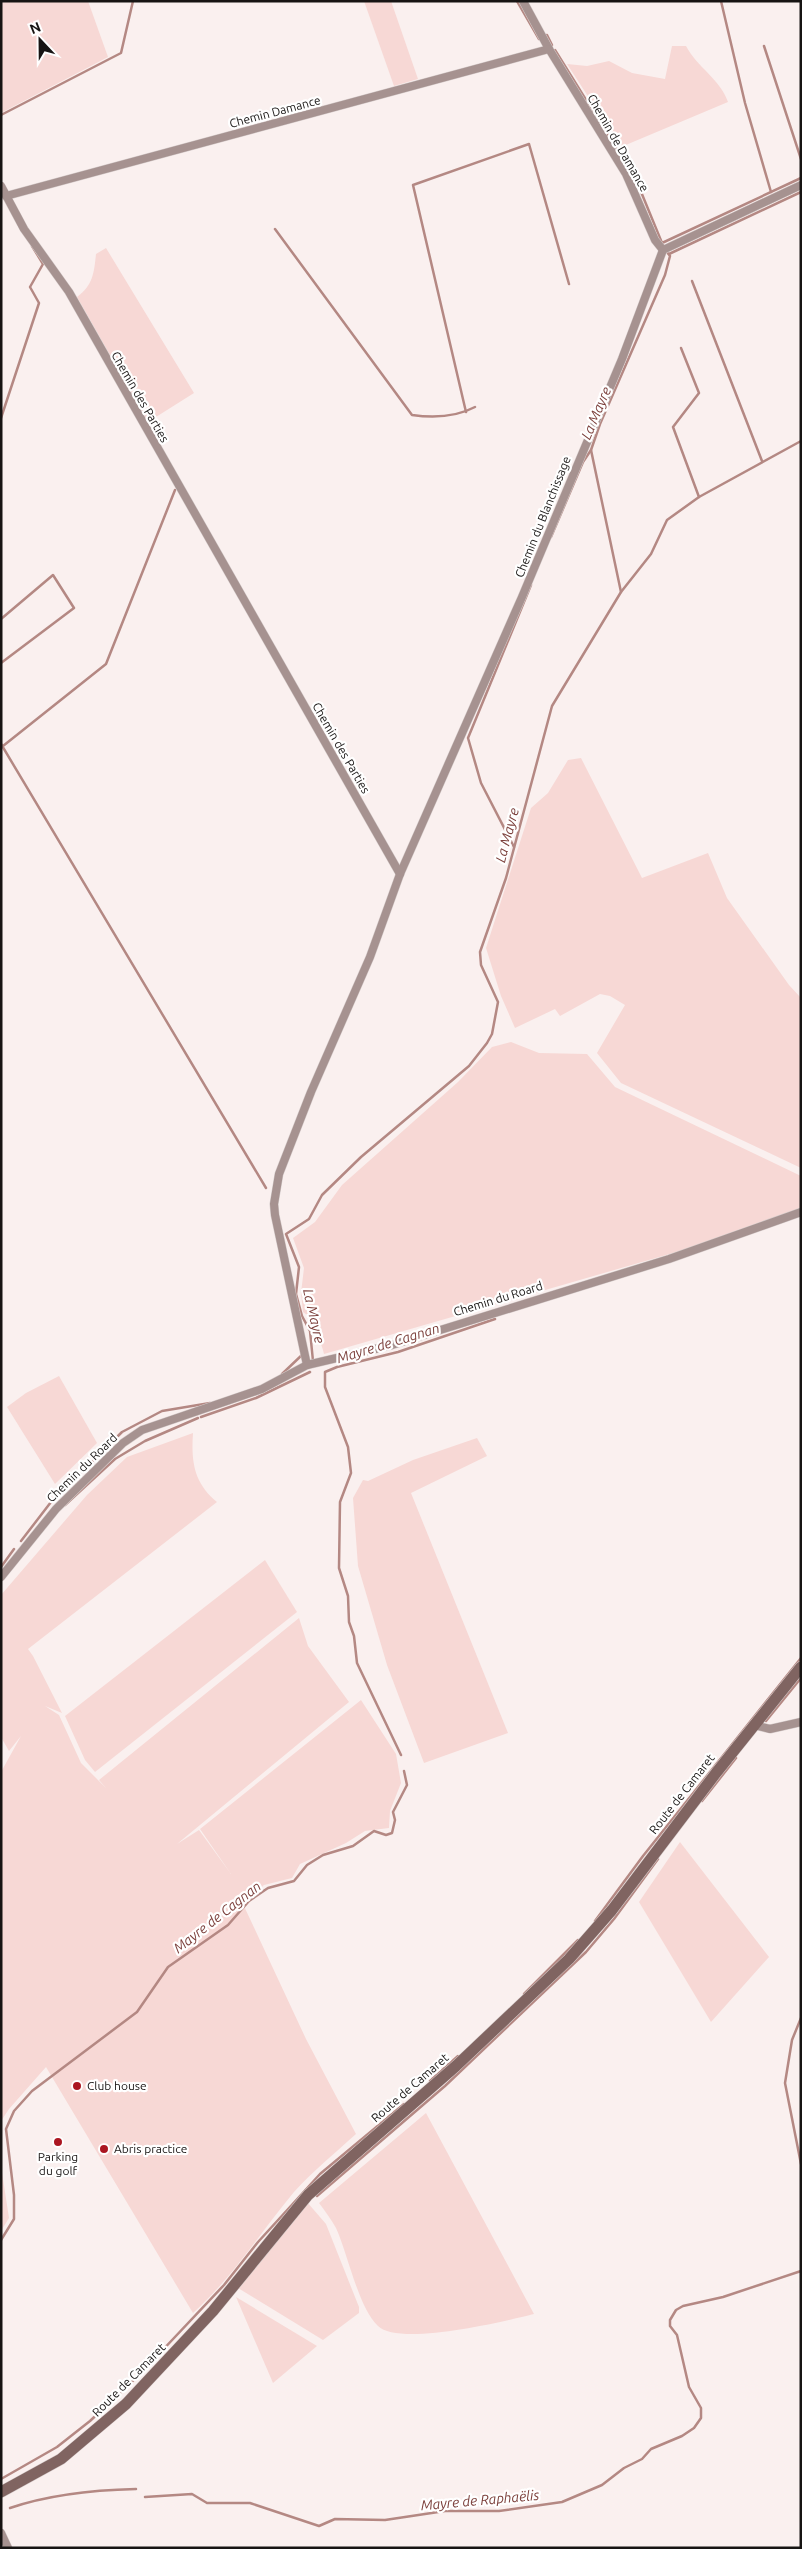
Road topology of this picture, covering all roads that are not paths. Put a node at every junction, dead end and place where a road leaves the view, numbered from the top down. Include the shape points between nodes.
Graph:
1 (523, 1) edge
2 (549, 49) junction
3 (801, 185) edge
4 (1, 186) edge
5 (6, 196) junction
6 (663, 250) junction
7 (400, 874) junction
8 (801, 1212) edge
9 (307, 1365) junction
10 (1, 1577) edge
11 (801, 1667) edge
12 (801, 1722) edge
13 (754, 1725) junction
14 (1, 2492) edge
15 (1, 2533) edge
16 (8, 2548) edge

1 - 2 street, Chemin de Damance
2 - 5 street, Chemin Damance
2 - 6 street, Chemin de Damance via 626,174 655,240
3 - 6 street
4 - 5 street, Chemin des Parties
5 - 7 street, Chemin des Parties via 24,229 68,292
6 - 7 street, Chemin du Blanchissage via 622,359 522,597
7 - 9 street via 370,957 312,1092 276,1188 276,1222
8 - 9 street, Chemin du Roard via 668,1259 392,1345
9 - 10 street, Chemin du Roard via 262,1389 142,1430 123,1443 56,1509
11 - 13 main road, Route de Camaret
12 - 13 street via 770,1729
13 - 14 main road, Route de Camaret via 612,1910 569,1960 456,2066 308,2195 213,2311 119,2411 61,2458
15 - 16 street

